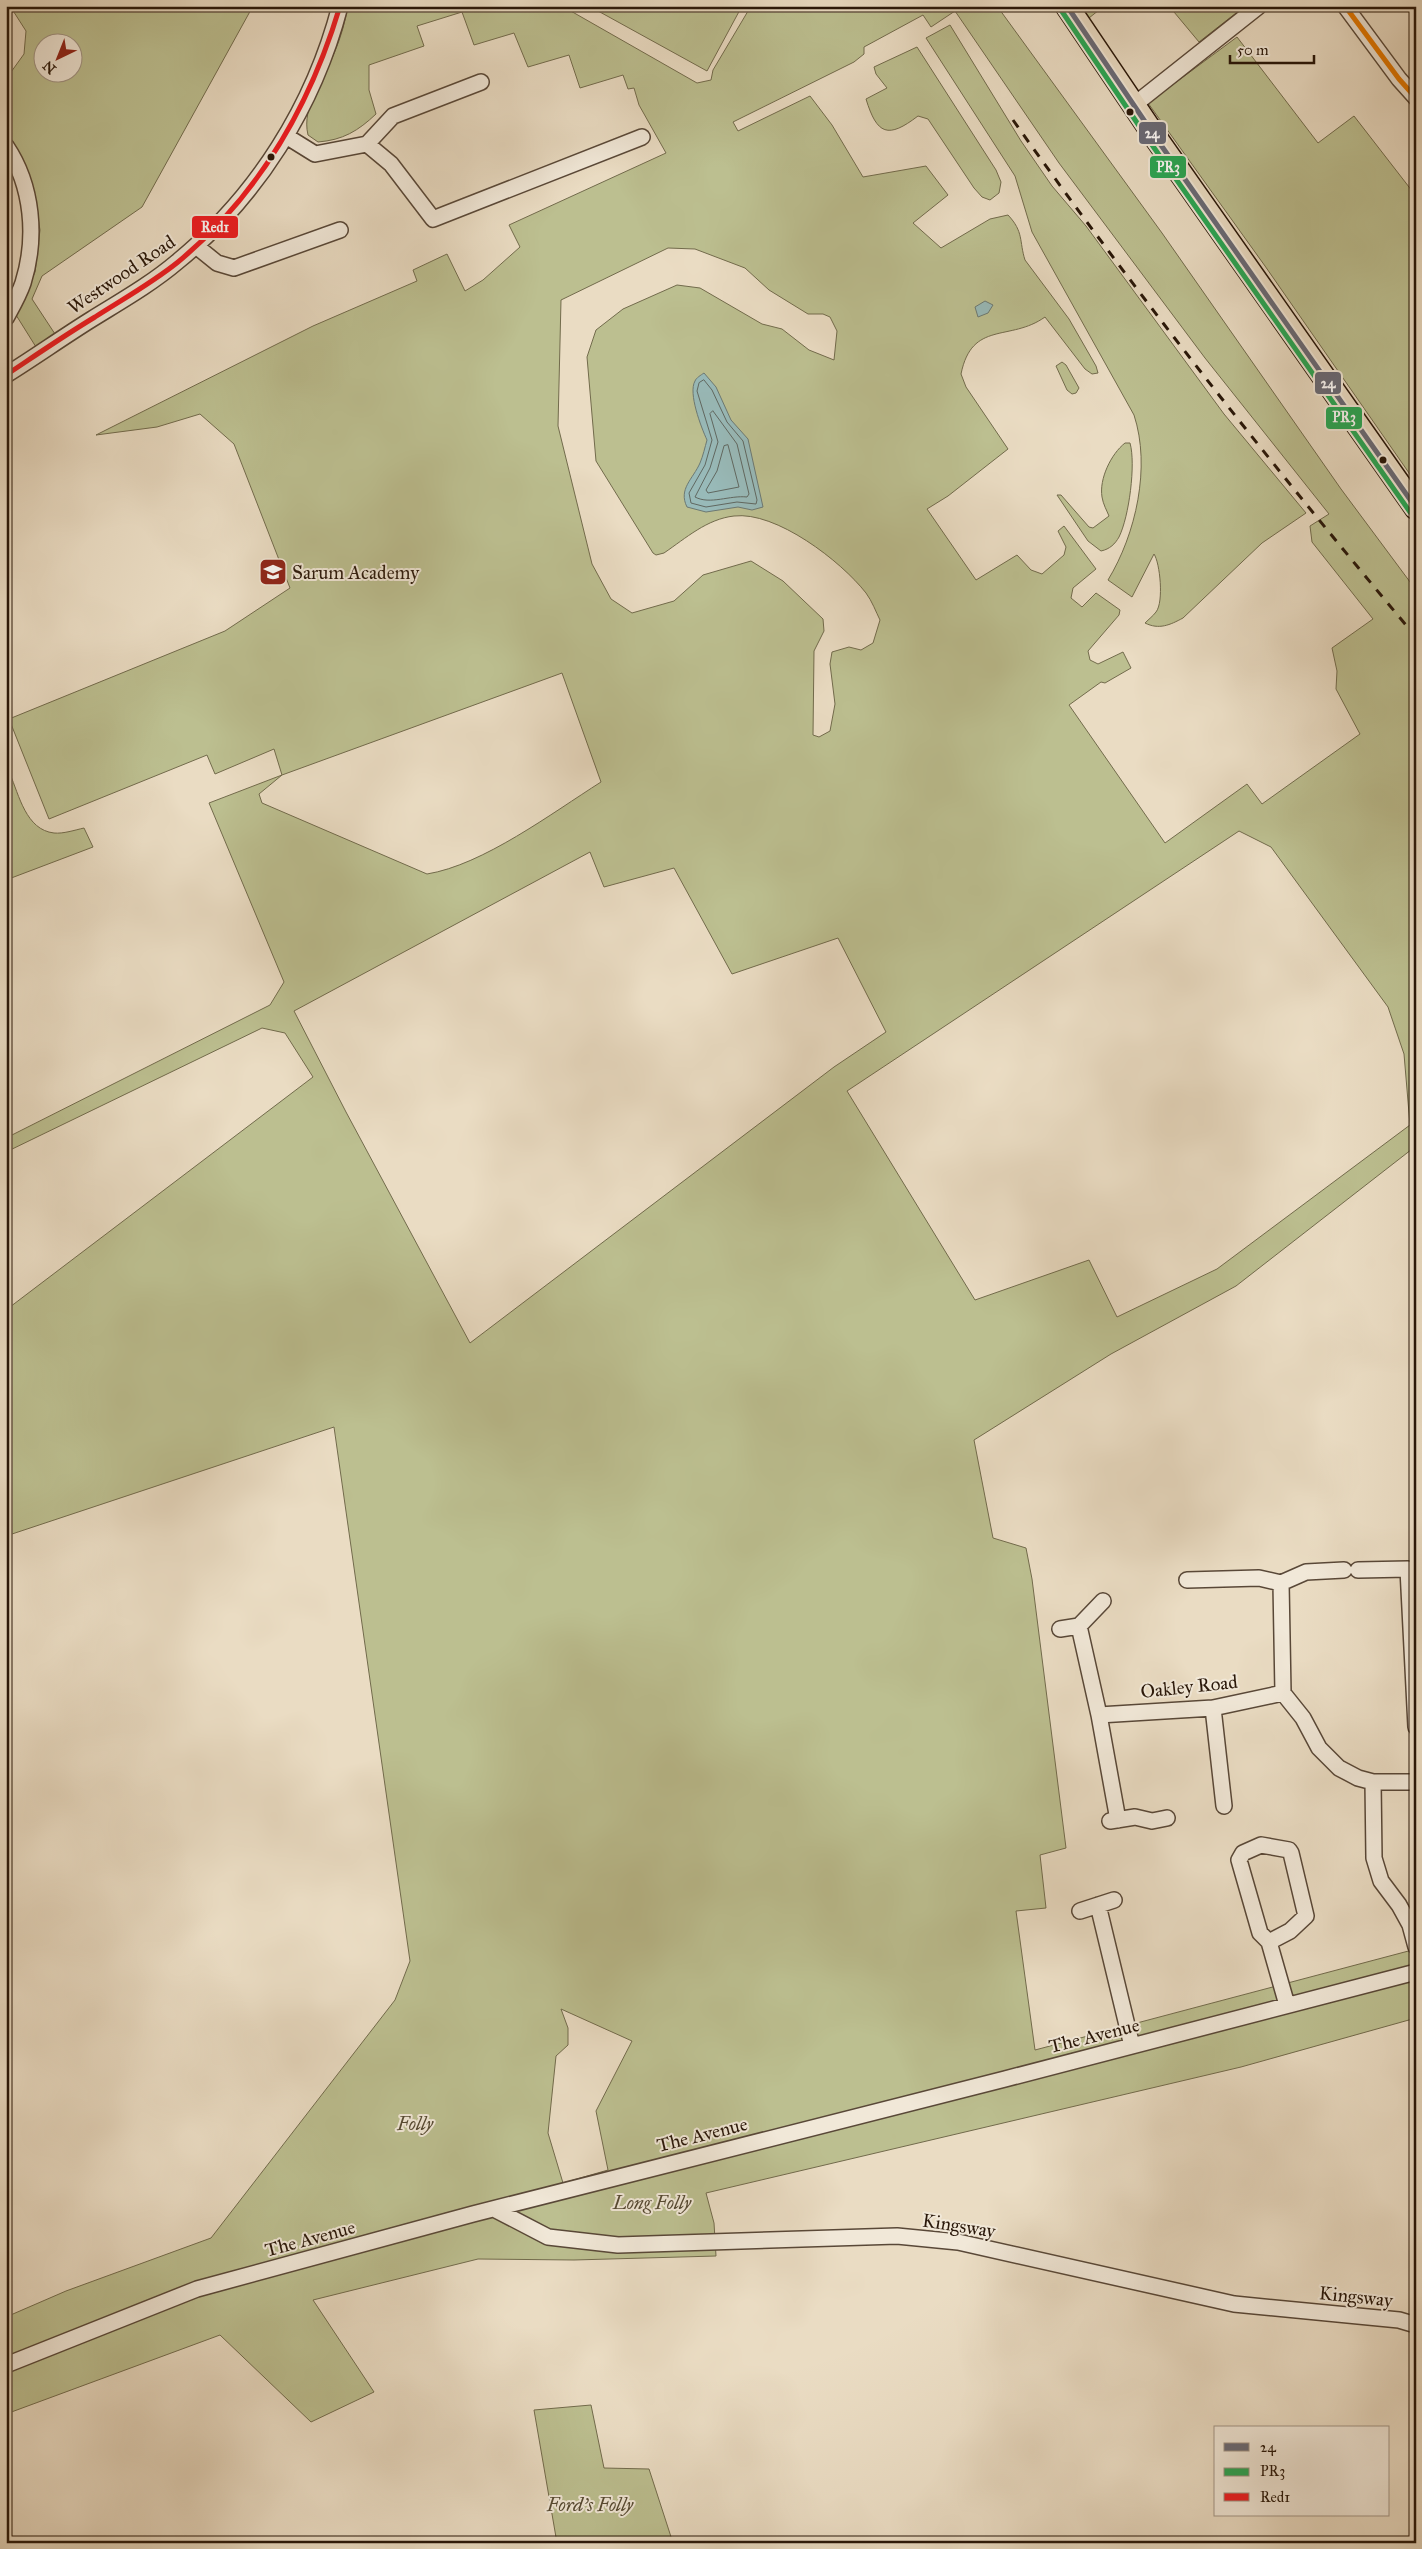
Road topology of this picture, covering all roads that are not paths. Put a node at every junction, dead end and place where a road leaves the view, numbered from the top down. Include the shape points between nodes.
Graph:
1 (340, 6) edge
2 (1067, 6) edge
3 (1259, 6) edge
4 (1345, 6) edge
5 (481, 82) dead end
6 (1416, 98) edge
7 (1134, 105) junction
8 (286, 136) junction
9 (642, 137) dead end
10 (367, 144) junction
11 (6, 146) edge
12 (340, 230) dead end
13 (196, 246) junction
14 (6, 318) edge
15 (6, 375) edge
16 (1416, 508) edge
17 (1412, 1568) edge
18 (1187, 1580) dead end
19 (1281, 1584) junction
20 (1103, 1601) dead end
21 (1079, 1626) junction
22 (1060, 1629) dead end
23 (1283, 1693) junction
24 (1213, 1708) junction
25 (1099, 1715) junction
26 (1416, 1727) edge
27 (1373, 1782) junction
28 (1416, 1782) edge
29 (1224, 1806) dead end
30 (1167, 1818) dead end
31 (1114, 1900) dead end
32 (1098, 1905) junction
33 (1080, 1911) dead end
34 (1269, 1942) junction
35 (1416, 1946) edge
36 (1416, 1972) edge
37 (1287, 2005) junction
38 (1132, 2046) junction
39 (496, 2210) junction
40 (1416, 2325) edge
41 (6, 2364) edge

1 - 8 street, Westwood Road via 315,80
2 - 7 highway
3 - 7 street
4 - 6 street
5 - 10 street via 393,116
7 - 16 highway
8 - 10 street via 315,154
8 - 13 street, Westwood Road via 239,202
9 - 10 street via 433,219 391,164
11 - 14 street via 20,175 31,226 22,286
12 - 13 street via 234,268 217,263
13 - 15 street, Westwood Road via 160,276
17 - 19 street via 1306,1572
17 - 26 street
18 - 19 street via 1259,1578
19 - 23 street
20 - 21 street
21 - 22 street
21 - 25 street
23 - 24 street, Oakley Road
23 - 27 street via 1303,1718 1311,1737 1327,1758 1339,1768
24 - 25 street, Oakley Road
24 - 29 street
25 - 30 street via 1113,1820
27 - 28 street
27 - 35 street via 1374,1858 1381,1881 1410,1925
31 - 32 street
32 - 33 street
32 - 38 street
34 - 34 street via 1290,1931 1306,1916 1291,1853 1261,1845 1243,1853 1239,1860 1260,1933
34 - 37 street
36 - 37 street, The Avenue
37 - 38 street, The Avenue
38 - 39 street, The Avenue
39 - 40 street, Kingsway via 548,2238 618,2244 897,2236 958,2242 1234,2304 1399,2320
39 - 41 street, The Avenue via 198,2289

